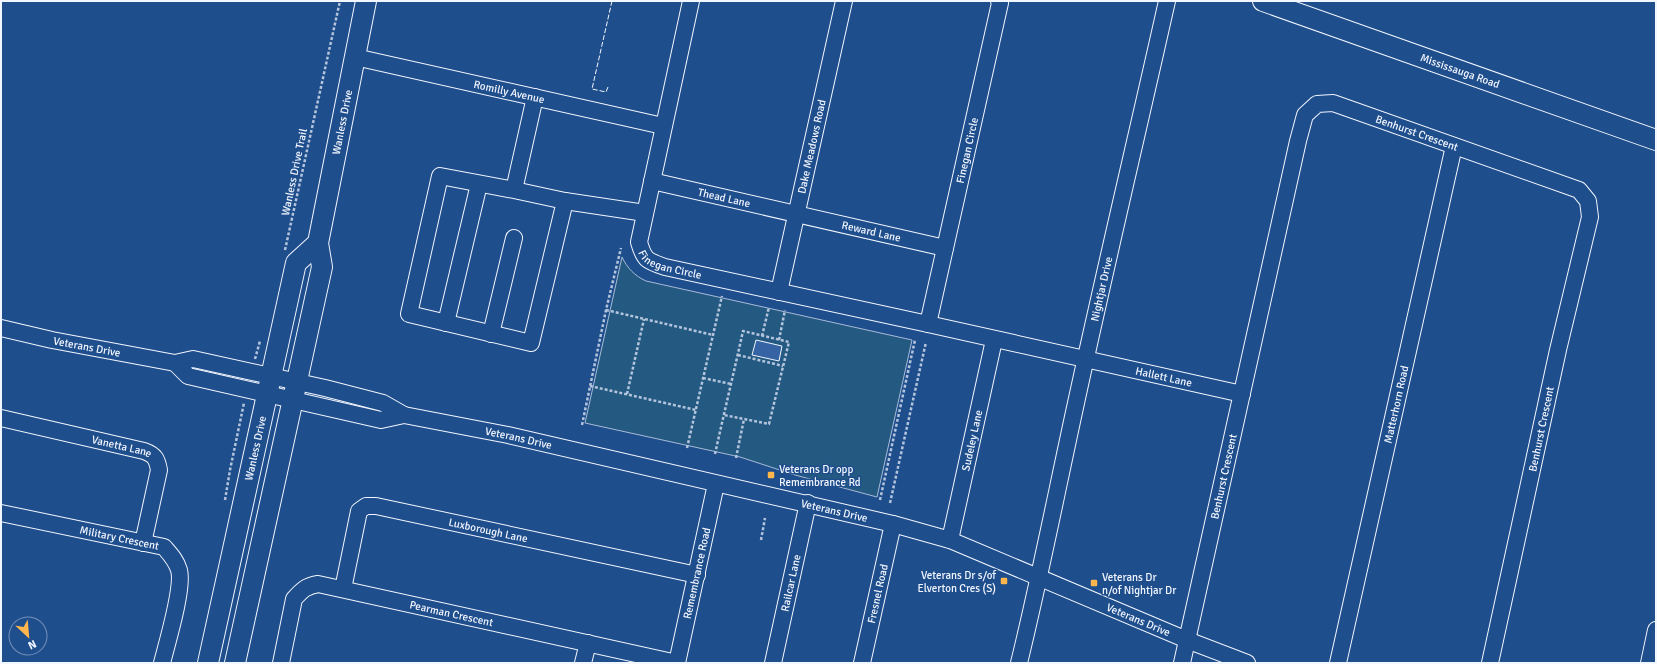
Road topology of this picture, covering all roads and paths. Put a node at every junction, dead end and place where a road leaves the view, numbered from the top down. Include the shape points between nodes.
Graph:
1 (340, 1) edge
2 (366, 1) edge
3 (691, 1) edge
4 (844, 1) edge
5 (999, 1) edge
6 (1167, 1) edge
7 (1263, 1) edge
8 (355, 57) junction
9 (535, 98) junction
10 (663, 126) junction
11 (1656, 140) edge
12 (1454, 146) junction
13 (652, 181) junction
14 (479, 184) junction
15 (514, 190) junction
16 (565, 201) junction
17 (645, 213) junction
18 (796, 214) junction
19 (514, 238) dead end
20 (318, 242) junction
21 (621, 248) dead end
22 (946, 248) junction
23 (285, 250) dead end
24 (779, 292) junction
25 (722, 296) dead end
26 (769, 306) dead end
27 (606, 310) junction
28 (785, 310) dead end
29 (644, 319) junction
30 (446, 323) junction
31 (928, 324) junction
32 (1, 328) edge
33 (491, 334) junction
34 (713, 335) junction
35 (762, 336) junction
36 (261, 339) dead end
37 (779, 340) junction
38 (916, 340) dead end
39 (994, 340) junction
40 (926, 342) dead end
41 (259, 345) dead end
42 (738, 355) junction
43 (1086, 360) junction
44 (783, 366) junction
45 (703, 378) junction
46 (731, 384) junction
47 (269, 385) junction
48 (590, 386) junction
49 (295, 390) junction
50 (627, 394) junction
51 (1242, 394) junction
52 (696, 410) junction
53 (724, 415) junction
54 (1, 418) edge
55 (744, 419) junction
56 (582, 425) dead end
57 (687, 448) dead end
58 (715, 454) dead end
59 (736, 458) dead end
60 (716, 484) junction
61 (880, 500) dead end
62 (808, 503) junction
63 (890, 503) dead end
64 (1, 513) edge
65 (765, 518) dead end
66 (893, 524) junction
67 (761, 540) dead end
68 (950, 540) junction
69 (143, 543) junction
70 (697, 576) junction
71 (1039, 577) junction
72 (343, 589) junction
73 (1656, 630) edge
74 (1187, 640) junction
75 (588, 643) junction
76 (162, 663) edge
77 (208, 663) edge
78 (235, 663) edge
79 (281, 663) edge
80 (583, 663) edge
81 (677, 663) edge
82 (773, 663) edge
83 (862, 663) edge
84 (1019, 663) edge
85 (1182, 663) edge
86 (1247, 663) edge
87 (1338, 663) edge
88 (1490, 663) edge
89 (1649, 663) edge

1 - 23 path, Wanless Drive Trail
2 - 8 main road, Wanless Drive
3 - 10 street, Finegan Circle
4 - 18 street, Dake Meadows Road
5 - 22 street, Finegan Circle
6 - 43 street, Nightjar Drive
7 - 11 main road, Mississauga Road
8 - 9 street, Romilly Avenue
8 - 20 main road, Wanless Drive
9 - 10 street, Romilly Avenue
9 - 15 street
10 - 13 street, Finegan Circle
12 - 51 street, Benhurst Crescent via 1332,102 1317,104 1305,115
12 - 87 street, Matterhorn Road
12 - 88 street, Benhurst Crescent via 1579,190 1588,201 1590,217 1558,350
13 - 17 street, Finegan Circle
13 - 18 street, Thead Lane
14 - 15 street
14 - 30 street
14 - 30 street via 440,176 409,314
15 - 16 street
16 - 17 street
16 - 33 street via 531,343
17 - 24 street, Finegan Circle via 639,242 642,254 652,262
18 - 22 street, Reward Lane
18 - 24 street, Dake Meadows Road
19 - 33 street
20 - 47 main road, Wanless Drive via 296,263
20 - 49 main road, Wanless Drive via 322,268
21 - 27 path
22 - 31 street, Finegan Circle
24 - 31 street, Finegan Circle
25 - 34 path
26 - 35 path
27 - 29 path
27 - 48 path
28 - 37 path
29 - 34 path
29 - 50 path
30 - 33 street
31 - 39 street, Finegan Circle
32 - 47 street, Veterans Drive via 174,363 193,359
34 - 45 path
35 - 37 path
35 - 42 path via 743,331
36 - 41 path
37 - 44 path via 789,342
38 - 61 path
39 - 43 street, Finegan Circle
39 - 68 street, Sudeley Lane
40 - 63 path
42 - 44 path
42 - 46 path
43 - 51 street, Hallett Lane
43 - 71 street, Nightjar Drive
44 - 55 path via 769,424
45 - 46 path
45 - 52 path
46 - 53 path
47 - 49 street, Veterans Drive
47 - 77 main road, Wanless Drive
48 - 50 path
48 - 56 path
49 - 60 street, Veterans Drive via 381,420 404,416 508,435
49 - 78 main road, Wanless Drive
50 - 52 path
51 - 74 street, Benhurst Crescent
52 - 57 path
53 - 55 path
53 - 58 path
54 - 69 street, Vanetta Lane via 154,455 159,470
55 - 59 path
60 - 62 street, Veterans Drive
60 - 70 street, Remembrance Road
62 - 66 street, Veterans Drive
62 - 82 street, Railcar Lane
64 - 69 street, Military Crescent
65 - 67 path
66 - 68 street, Veterans Drive
66 - 83 street, Fresnel Road
68 - 71 street, Veterans Drive
69 - 76 street, Military Crescent via 164,547 173,557 179,570 180,584
70 - 72 street, Luxborough Lane via 366,506 359,511
70 - 81 street, Remembrance Road
71 - 74 street, Veterans Drive
71 - 84 street, Nightjar Drive
72 - 75 street, Pearman Crescent
72 - 79 street, Pearman Crescent via 318,584 307,586 294,599
73 - 89 street
74 - 85 street, Benhurst Crescent
74 - 86 street, Veterans Drive
75 - 80 street
75 - 81 street, Pearman Crescent

